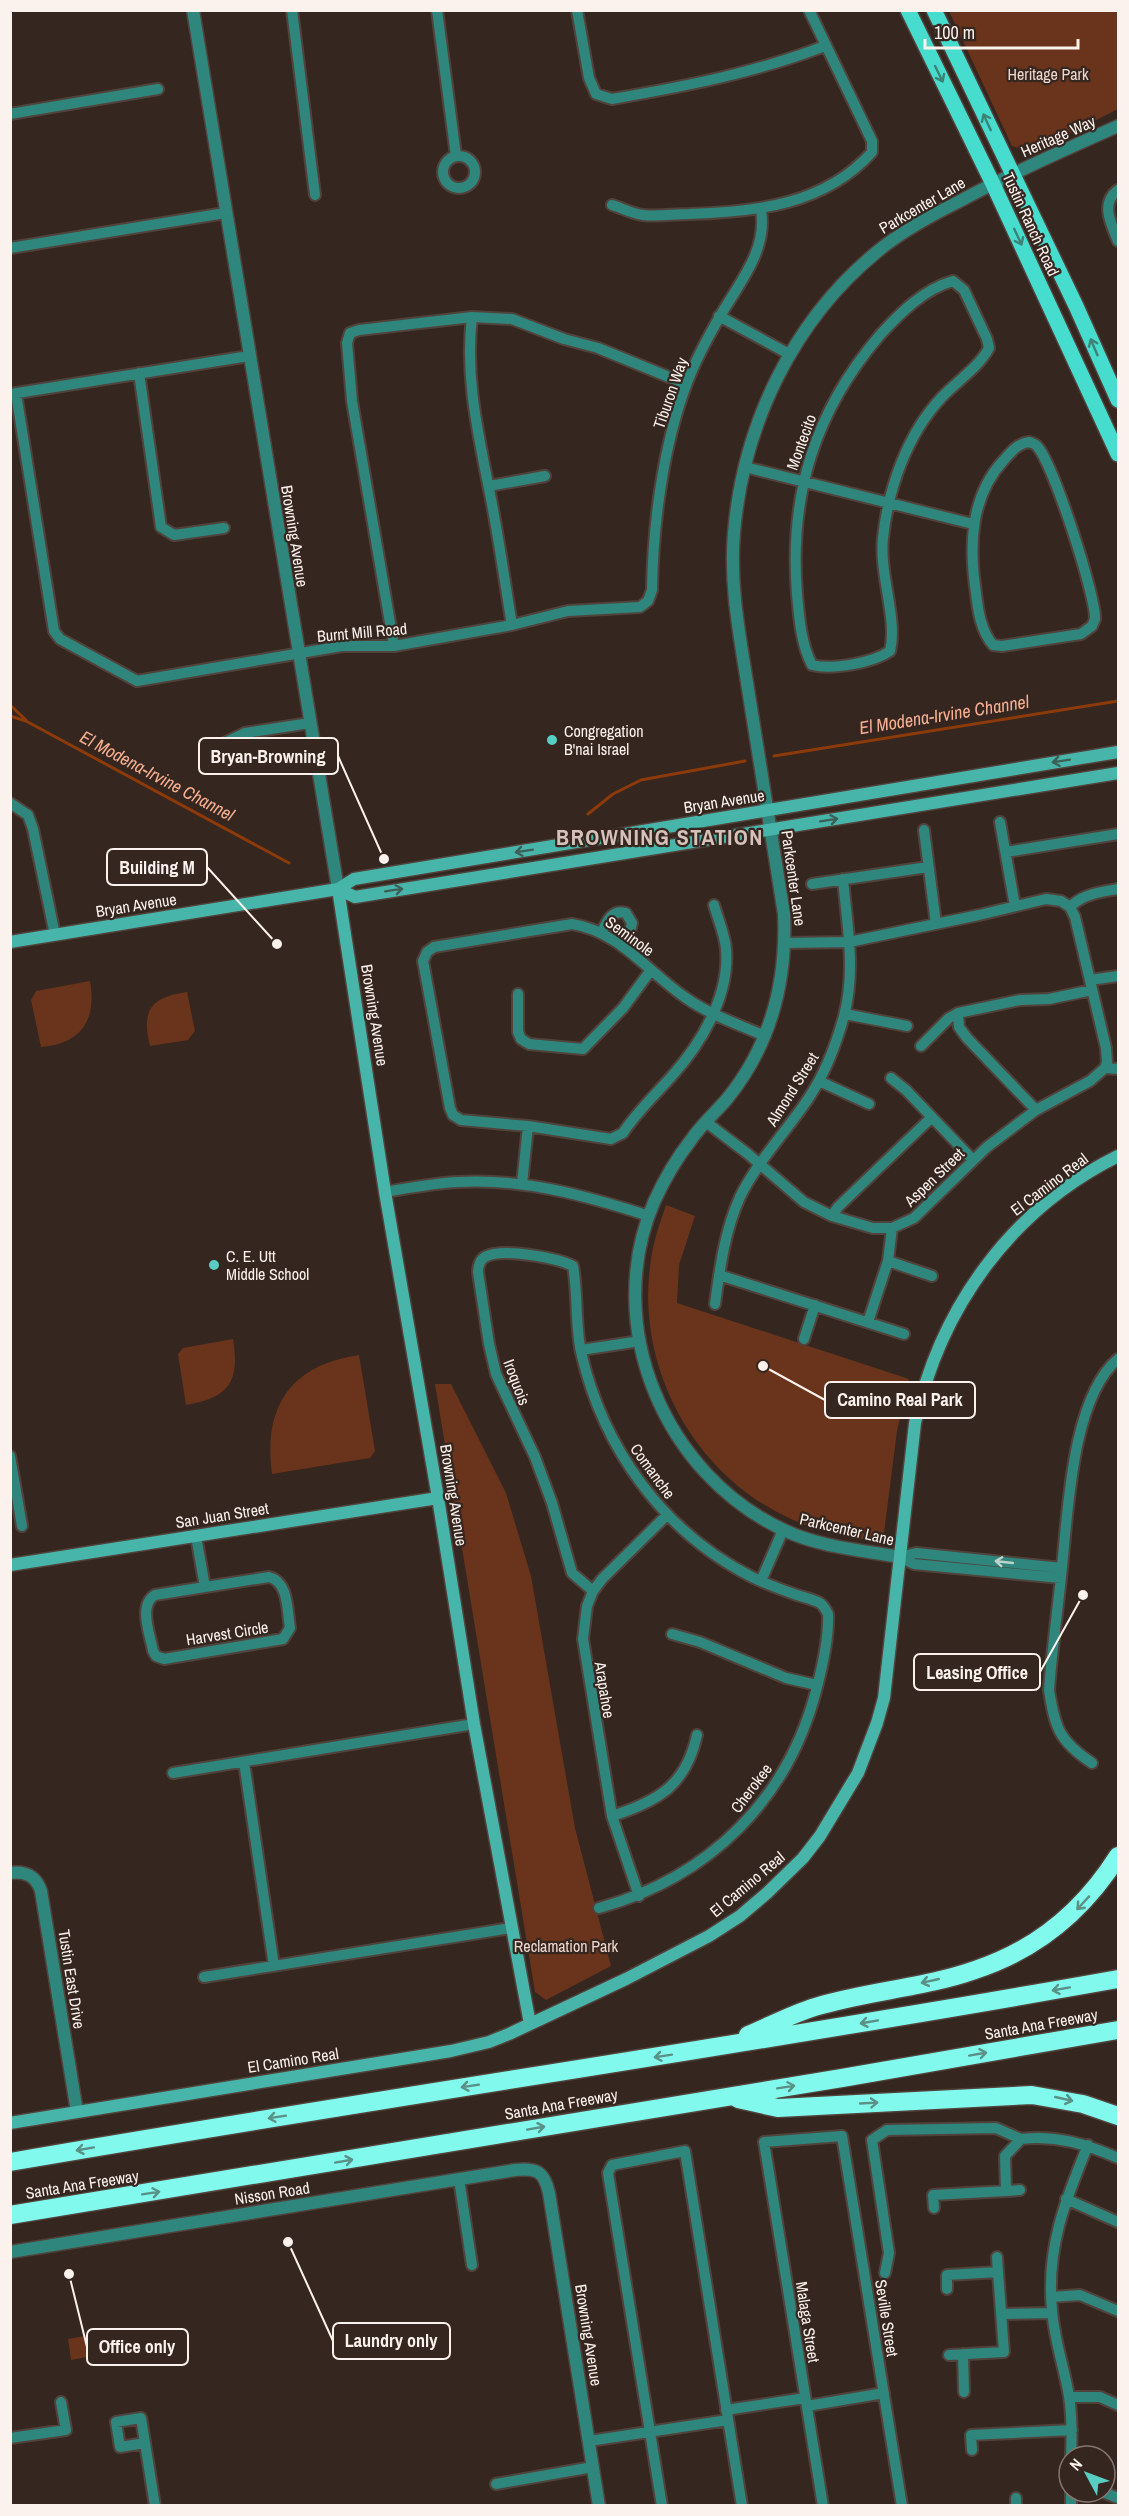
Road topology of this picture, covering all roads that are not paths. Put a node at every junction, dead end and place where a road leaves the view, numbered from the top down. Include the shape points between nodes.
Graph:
1 (193, 10) edge
2 (292, 10) edge
3 (437, 10) edge
4 (577, 10) edge
5 (809, 10) edge
6 (908, 10) edge
7 (934, 10) edge
8 (825, 46) junction
9 (158, 89) dead end
10 (10, 114) edge
11 (1119, 126) edge
12 (456, 156) dead end
13 (1012, 175) junction
14 (993, 184) junction
15 (1119, 190) edge
16 (315, 195) dead end
17 (612, 204) dead end
18 (761, 210) junction
19 (225, 213) junction
20 (1119, 241) edge
21 (10, 248) edge
22 (472, 316) junction
23 (719, 316) junction
24 (789, 354) junction
25 (249, 356) junction
26 (139, 373) junction
27 (686, 384) junction
28 (13, 393) edge
29 (1119, 400) edge
30 (1118, 454) edge
31 (745, 467) junction
32 (545, 476) dead end
33 (803, 481) junction
34 (489, 486) junction
35 (888, 502) junction
36 (973, 524) junction
37 (224, 528) dead end
38 (648, 601) joint
39 (512, 625) junction
40 (394, 646) junction
41 (298, 653) junction
42 (310, 723) junction
43 (216, 747) dead end
44 (1119, 752) edge
45 (1119, 773) edge
46 (10, 802) edge
47 (768, 811) junction
48 (1000, 822) dead end
49 (771, 829) junction
50 (924, 830) dead end
51 (1119, 834) edge
52 (1006, 852) junction
53 (928, 867) junction
54 (843, 879) junction
55 (812, 884) dead end
56 (338, 889) junction
57 (1119, 890) edge
58 (714, 905) dead end
59 (1015, 906) junction
60 (1070, 907) junction
61 (936, 924) junction
62 (602, 932) junction
63 (55, 935) junction
64 (10, 942) edge
65 (849, 942) junction
66 (785, 943) junction
67 (620, 944) junction
68 (651, 970) junction
69 (1119, 976) edge
70 (1091, 985) junction
71 (518, 994) dead end
72 (713, 1013) junction
73 (958, 1013) junction
74 (845, 1014) junction
75 (907, 1026) dead end
76 (765, 1036) junction
77 (921, 1046) dead end
78 (1105, 1068) junction
79 (1119, 1069) edge
80 (891, 1078) dead end
81 (819, 1081) junction
82 (869, 1104) dead end
83 (1036, 1110) junction
84 (932, 1117) junction
85 (706, 1122) junction
86 (528, 1126) junction
87 (1119, 1156) edge
88 (973, 1160) junction
89 (761, 1165) junction
90 (522, 1184) junction
91 (385, 1192) junction
92 (649, 1216) junction
93 (832, 1216) junction
94 (892, 1228) junction
95 (888, 1261) junction
96 (573, 1266) joint
97 (719, 1275) junction
98 (932, 1276) dead end
99 (715, 1304) dead end
100 (815, 1305) junction
101 (868, 1322) junction
102 (904, 1334) dead end
103 (804, 1339) dead end
104 (640, 1341) junction
105 (581, 1350) junction
106 (1119, 1359) edge
107 (10, 1456) edge
108 (438, 1498) junction
109 (667, 1515) junction
110 (22, 1526) dead end
111 (783, 1530) junction
112 (196, 1536) junction
113 (898, 1557) junction
114 (10, 1565) edge
115 (1062, 1573) junction
116 (761, 1581) junction
117 (205, 1587) junction
118 (593, 1591) junction
119 (825, 1609) joint
120 (672, 1634) dead end
121 (817, 1684) junction
122 (474, 1724) junction
123 (697, 1735) dead end
124 (244, 1762) junction
125 (1092, 1763) dead end
126 (173, 1773) dead end
127 (612, 1816) junction
128 (1119, 1856) edge
129 (10, 1873) edge
130 (639, 1896) junction
131 (599, 1908) dead end
132 (511, 1928) junction
133 (274, 1966) junction
134 (204, 1977) dead end
135 (1119, 1979) edge
136 (530, 2024) junction
137 (1119, 2030) edge
138 (720, 2047) junction
139 (728, 2097) junction
140 (77, 2112) junction
141 (1119, 2115) edge
142 (10, 2123) edge
143 (842, 2136) joint
144 (1021, 2139) junction
145 (1088, 2145) junction
146 (1119, 2158) edge
147 (10, 2162) edge
148 (539, 2172) joint
149 (459, 2179) junction
150 (1020, 2190) dead end
151 (1006, 2191) junction
152 (1066, 2199) junction
153 (934, 2208) dead end
154 (10, 2216) edge
155 (1119, 2222) edge
156 (10, 2252) edge
157 (997, 2257) dead end
158 (472, 2265) dead end
159 (998, 2272) junction
160 (885, 2273) dead end
161 (947, 2289) dead end
162 (1051, 2297) junction
163 (1119, 2311) edge
164 (1052, 2313) junction
165 (1002, 2314) junction
166 (963, 2354) junction
167 (949, 2355) dead end
168 (884, 2392) junction
169 (964, 2392) dead end
170 (1069, 2397) junction
171 (61, 2402) dead end
172 (806, 2402) junction
173 (1119, 2405) edge
174 (727, 2415) junction
175 (1072, 2430) junction
176 (650, 2433) junction
177 (10, 2438) edge
178 (589, 2441) junction
179 (145, 2443) dead end
180 (1071, 2444) edge
181 (972, 2450) dead end
182 (593, 2467) junction
183 (496, 2484) dead end
184 (155, 2505) edge
185 (599, 2505) edge
186 (662, 2505) edge
187 (742, 2505) edge
188 (823, 2505) edge
189 (902, 2505) edge

1 - 19 street, Browning Avenue
2 - 16 street
3 - 12 street
4 - 8 street via 589,78 596,94 612,99 719,80
5 - 8 street
6 -> 14 main road, Tustin Ranch Road
13 -> 7 main road, Tustin Ranch Road
8 - 18 street via 872,141 872,152 830,184
9 - 10 street
11 - 13 street, Heritage Way
13 - 14 street, Parkcenter Lane
29 -> 13 main road, Tustin Ranch Road
14 - 24 street, Parkcenter Lane via 922,220 878,250 824,306
14 -> 30 main road, Tustin Ranch Road
15 - 20 street via 1111,197 1107,209
17 - 18 street via 642,215
18 - 23 street, Tiburon Way via 762,232 756,253
19 - 21 street
19 - 25 street, Browning Avenue
22 - 27 street via 512,319
22 - 34 street via 474,418
22 - 40 street via 359,330 350,333 347,343 352,401
23 - 24 street
23 - 27 street, Tiburon Way
24 - 31 street, Parkcenter Lane via 764,404
25 - 26 street
25 - 41 street, Browning Avenue
26 - 28 street
26 - 37 street via 161,527 174,535
27 - 38 street, Tiburon Way via 661,488
28 - 41 street, Burnt Mill Road via 54,631 60,639 137,681
31 - 33 street
31 - 47 street, Parkcenter Lane via 734,535 735,600
32 - 34 street
33 - 35 street
33 - 35 street, Montecito via 795,535 798,608 806,653 812,664 824,668 880,658 890,651 894,639 884,584 882,543
33 - 35 street, Montecito via 823,421 860,360 914,303 937,285 952,281 964,290 989,348 984,358 940,399 923,423 902,462
34 - 39 street
35 - 36 street
36 - 36 street via 971,558 977,606 985,636 993,645 1081,634 1092,626 1095,613 1076,540 1044,457 1034,444 1017,447 1000,464
38 - 39 street, Burnt Mill Road via 640,607 542,615
39 - 40 street, Burnt Mill Road
40 - 41 street, Burnt Mill Road via 342,646
41 - 42 street, Browning Avenue
42 - 43 street via 244,733
42 - 56 street, Browning Avenue
44 -> 47 main road, Bryan Avenue
49 -> 45 main road, Bryan Avenue
46 - 63 street via 28,815 33,829
47 - 49 street, Parkcenter Lane
47 -> 56 main road, Bryan Avenue via 354,879
48 - 52 street
56 -> 49 main road, Bryan Avenue via 355,897
49 - 66 street, Parkcenter Lane
50 - 53 street
51 - 52 street
52 - 59 street
53 - 54 street
53 - 61 street
54 - 55 street
54 - 65 street, Almond Street
56 - 63 main road, Bryan Avenue
56 - 91 main road, Browning Avenue
57 - 60 street via 1092,894
58 - 72 street via 726,957
59 - 60 street via 1053,898
59 - 61 street
60 - 70 street
61 - 65 street
62 - 67 street, Seminole
62 - 67 street via 614,913 626,913 632,923
62 - 86 street, Seminole via 572,924 434,947 423,961 453,1115 461,1120
63 - 64 main road, Bryan Avenue
65 - 66 street
65 - 74 street, Almond Street via 851,971
66 - 76 street, Parkcenter Lane via 780,986
67 - 68 street, Seminole
68 - 71 street via 623,1008 583,1049 529,1044 521,1039
68 - 72 street, Seminole via 686,998
69 - 70 street
70 - 73 street via 1049,999 1009,1002
70 - 78 street via 1106,1048
72 - 76 street, Seminole
72 - 86 street via 679,1068 617,1138
73 - 77 street
73 - 83 street via 959,1027 967,1038
74 - 75 street
74 - 81 street, Almond Street
76 - 85 street, Parkcenter Lane via 739,1084
78 - 79 street
78 - 83 street, Aspen Street via 1090,1081
80 - 84 street
81 - 82 street
81 - 89 street, Almond Street
83 - 88 street, Aspen Street
84 - 88 street
84 - 93 street
85 - 89 street
85 - 92 street, Parkcenter Lane via 668,1175
86 - 90 street
87 - 113 main road, El Camino Real via 1076,1181 1015,1231 981,1271 957,1308 934,1357 920,1400
88 - 94 street, Aspen Street via 914,1218
89 - 93 street via 804,1202
89 - 97 street, Almond Street via 740,1199 721,1255
90 - 91 street via 457,1182
90 - 92 street via 573,1193
91 - 108 main road, Browning Avenue
92 - 104 street, Parkcenter Lane via 636,1284
93 - 94 street via 873,1228
94 - 95 street
95 - 98 street
95 - 101 street
96 - 105 street, Comanche
96 - 118 street, Iroquois via 557,1259 502,1253 484,1257 478,1272 496,1374 535,1456 572,1573
97 - 99 street, Almond Street
97 - 100 street
100 - 101 street
100 - 103 street
101 - 102 street
104 - 105 street
104 - 111 street, Parkcenter Lane via 655,1395 686,1451 733,1499
105 - 109 street, Comanche via 607,1429 637,1478
106 - 115 street via 1099,1383 1081,1431 1072,1469
107 - 110 street
108 - 112 main road, San Juan Street
108 - 122 main road, Browning Avenue
109 - 116 street, Comanche via 698,1543
109 - 118 street, Arapahoe
111 - 113 street, Parkcenter Lane via 822,1543
111 - 116 street
112 - 114 main road, San Juan Street
112 - 117 street
113 - 115 street, Parkcenter Lane via 916,1553
113 - 136 main road, El Camino Real via 887,1676 877,1723 858,1773 803,1858 767,1893 716,1931
115 - 125 street via 1049,1690 1053,1720 1071,1749
116 - 119 street, Comanche via 819,1603
117 - 117 street, Harvest Circle via 277,1579 282,1585 290,1628 287,1634 283,1639 164,1659 156,1656 145,1607 148,1599
118 - 127 street, Arapahoe via 583,1639
119 - 121 street, Cherokee via 828,1622
120 - 121 street via 786,1678
121 - 130 street, Cherokee via 792,1755 753,1813 690,1868
122 - 124 street
122 - 132 main road, Browning Avenue
123 - 127 street via 692,1758 667,1790 649,1802
124 - 126 street
124 - 133 street
127 - 130 street, Arapahoe
128 -> 138 highway via 1072,1915 1012,1955 975,1971 814,2007
129 - 140 street, Tustin East Drive via 31,1876 41,1891
130 - 131 street, Cherokee
132 - 133 street
132 - 136 main road, Browning Avenue
133 - 134 street
135 -> 138 highway, Santa Ana Freeway
136 - 140 main road, El Camino Real via 471,2047
139 -> 137 highway, Santa Ana Freeway
138 -> 147 highway, Santa Ana Freeway
139 -> 141 highway via 778,2108 1032,2095
154 -> 139 highway, Santa Ana Freeway
140 - 142 main road, El Camino Real
143 - 168 street, Seville Street
143 - 172 street, Malaga Street via 764,2142
144 - 145 street via 1066,2139
144 - 151 street via 1005,2156
144 - 160 street via 996,2128 887,2130 872,2140 889,2253
145 - 146 street
145 - 152 street
148 - 149 street, Nisson Road via 515,2170
148 - 178 street, Browning Avenue via 549,2193
149 - 156 street, Nisson Road
149 - 158 street
150 - 151 street
151 - 153 street via 933,2195
152 - 155 street
152 - 162 street via 1054,2240
157 - 159 street
159 - 161 street via 947,2275
159 - 165 street
162 - 163 street via 1080,2295
162 - 164 street
164 - 165 street
164 - 170 street
165 - 166 street via 1004,2352
166 - 167 street
166 - 169 street
168 - 172 street
168 - 189 street, Seville Street
170 - 173 street via 1100,2397
170 - 175 street
171 - 177 street via 66,2430
172 - 174 street
172 - 188 street, Malaga Street
174 - 176 street
174 - 176 street via 685,2151 612,2165 608,2173
174 - 187 street
175 - 180 street
175 - 181 street via 971,2435
176 - 178 street
176 - 186 street
178 - 182 street, Browning Avenue
179 - 184 street
182 - 183 street
182 - 185 street, Browning Avenue

